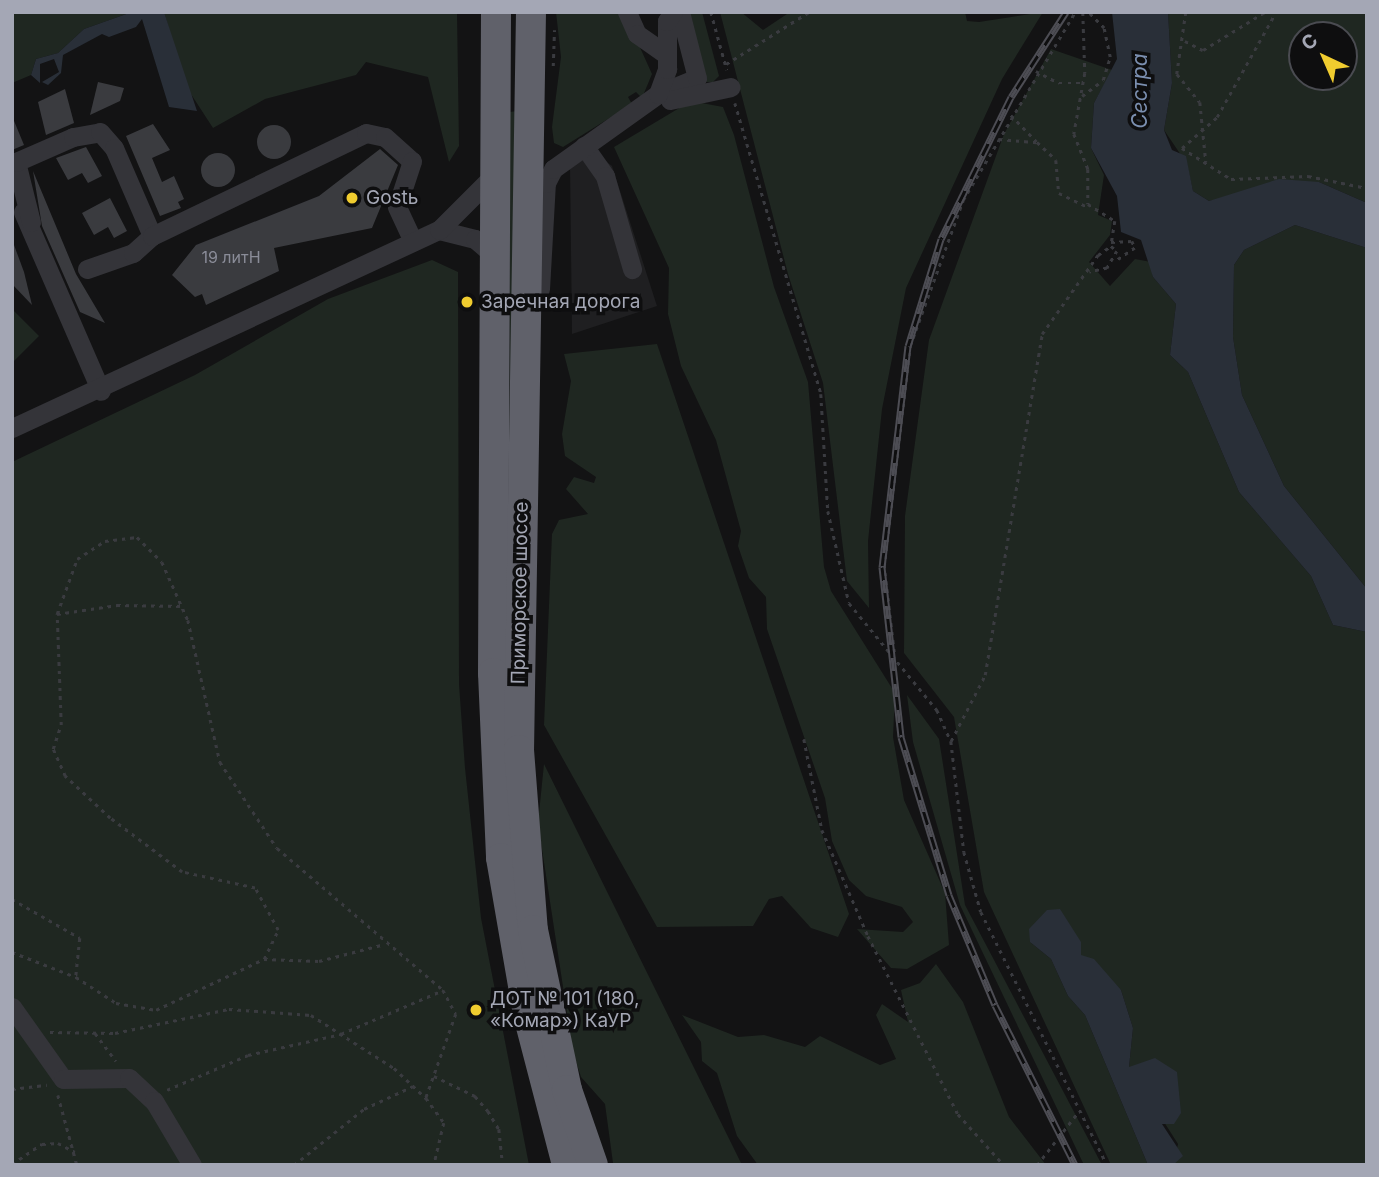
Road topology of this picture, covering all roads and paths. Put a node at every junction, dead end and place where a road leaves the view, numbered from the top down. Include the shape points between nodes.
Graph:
1 (496, 12) edge
2 (531, 12) edge
3 (627, 12) edge
4 (673, 12) edge
5 (680, 12) edge
6 (711, 12) edge
7 (809, 12) edge
8 (1075, 12) edge
9 (1085, 12) edge
10 (1186, 12) edge
11 (1265, 12) edge
12 (1276, 12) edge
13 (1185, 41) junction
14 (663, 52) junction
15 (726, 64) junction
16 (1035, 71) junction
17 (1082, 83) junction
18 (731, 87) junction
19 (1082, 96) junction
20 (653, 100) junction
21 (1011, 115) junction
22 (1199, 137) junction
23 (999, 139) junction
24 (1037, 142) junction
25 (584, 146) junction
26 (1207, 165) junction
27 (496, 173) junction
28 (1367, 188) edge
29 (12, 202) edge
30 (1092, 208) junction
31 (32, 222) junction
32 (439, 230) junction
33 (152, 236) junction
34 (412, 242) junction
35 (1111, 244) junction
36 (496, 257) junction
37 (1116, 261) junction
38 (87, 269) dead end
39 (632, 269) dead end
40 (1089, 272) junction
41 (526, 380) junction
42 (101, 391) junction
43 (12, 428) edge
44 (507, 582) junction
45 (183, 606) junction
46 (57, 614) junction
47 (894, 655) junction
48 (804, 739) dead end
49 (951, 741) junction
50 (12, 899) edge
51 (382, 944) junction
52 (12, 952) edge
53 (264, 959) junction
54 (76, 977) junction
55 (443, 990) junction
56 (12, 1007) edge
57 (27, 1030) junction
58 (95, 1033) junction
59 (341, 1034) junction
60 (434, 1076) junction
61 (128, 1078) junction
62 (413, 1086) junction
63 (12, 1090) edge
64 (426, 1098) junction
65 (154, 1101) junction
66 (1079, 1111) junction
67 (75, 1152) junction
68 (501, 1157) junction
69 (12, 1164) edge
70 (77, 1165) edge
71 (192, 1165) edge
72 (294, 1165) edge
73 (434, 1165) edge
74 (496, 1165) edge
75 (503, 1165) edge
76 (568, 1165) edge
77 (593, 1165) edge
78 (1004, 1165) edge
79 (1037, 1165) edge
80 (1107, 1165) edge

1 - 27 highway, Приморское шоссе
2 - 41 highway, Приморское шоссе
3 - 14 street via 637,34
4 - 14 street
5 - 20 street via 697,78
6 - 15 path
7 - 15 path
8 - 16 path
9 - 17 path
9 - 19 path via 1104,28 1110,57 1103,80
10 - 13 path
11 - 13 path via 1203,50
12 - 22 path via 1217,117
13 - 22 path via 1177,74 1200,102
14 - 20 street via 667,69
15 - 18 path
16 - 17 path via 1059,83
16 - 21 path
17 - 19 path
18 - 20 street
18 - 47 path via 821,394 828,511 842,582 866,628
19 - 30 path via 1074,134 1088,169 1083,190
20 - 25 street
21 - 23 path
21 - 24 path
22 - 26 path
22 - 26 path via 1183,151
23 - 24 path
23 - 47 path via 944,240 910,346 884,567
24 - 30 path via 1056,160 1059,194
25 - 39 street via 606,176
25 - 41 street via 553,169 546,184 541,284
26 - 28 path via 1231,179 1308,176
27 - 32 street
27 - 36 highway, Приморское шоссе
29 - 31 street
30 - 35 path via 1115,221
31 - 33 street via 16,162 73,136 100,132 114,148
31 - 42 street
32 - 34 street
32 - 36 street via 475,239
33 - 34 street via 366,133 385,137 412,162 397,207
33 - 38 street via 133,253
34 - 42 street
35 - 37 path
35 - 37 path via 1132,241 1135,248
35 - 40 path
36 - 44 highway, Приморское шоссе
37 - 40 path
40 - 49 path via 1042,334 985,675
41 - 44 highway, Приморское шоссе
42 - 43 street
44 - 76 highway, Приморское шоссе via 501,858 528,1015
44 - 77 highway, Приморское шоссе via 533,930 567,1090
45 - 46 path via 117,605
45 - 46 path via 162,562 137,537 105,541 77,559
45 - 51 path via 220,762 276,848
46 - 53 path via 61,724 52,749 65,776 183,872 255,888 270,905 278,930
47 - 49 path via 937,710
48 - 78 path via 822,830 958,1114
49 - 66 path via 964,852 981,912
50 - 54 path via 80,938
51 - 53 path via 319,961
51 - 55 path
52 - 54 path
53 - 54 path via 156,1010 116,1003
55 - 59 path
55 - 60 path via 456,1014
56 - 57 street
57 - 58 path
57 - 61 street via 63,1079
58 - 59 path via 229,1009 311,1015
58 - 61 path
59 - 62 path
59 - 65 path via 192,1074
60 - 64 path
60 - 68 path via 475,1096 488,1111 499,1129
61 - 65 street
62 - 64 path
62 - 72 path via 364,1109
63 - 67 path via 52,1084 67,1111
64 - 73 path via 444,1123
65 - 71 street
66 - 79 path
66 - 80 path
67 - 69 path via 58,1143 42,1144
67 - 70 path
68 - 74 path
68 - 75 path

